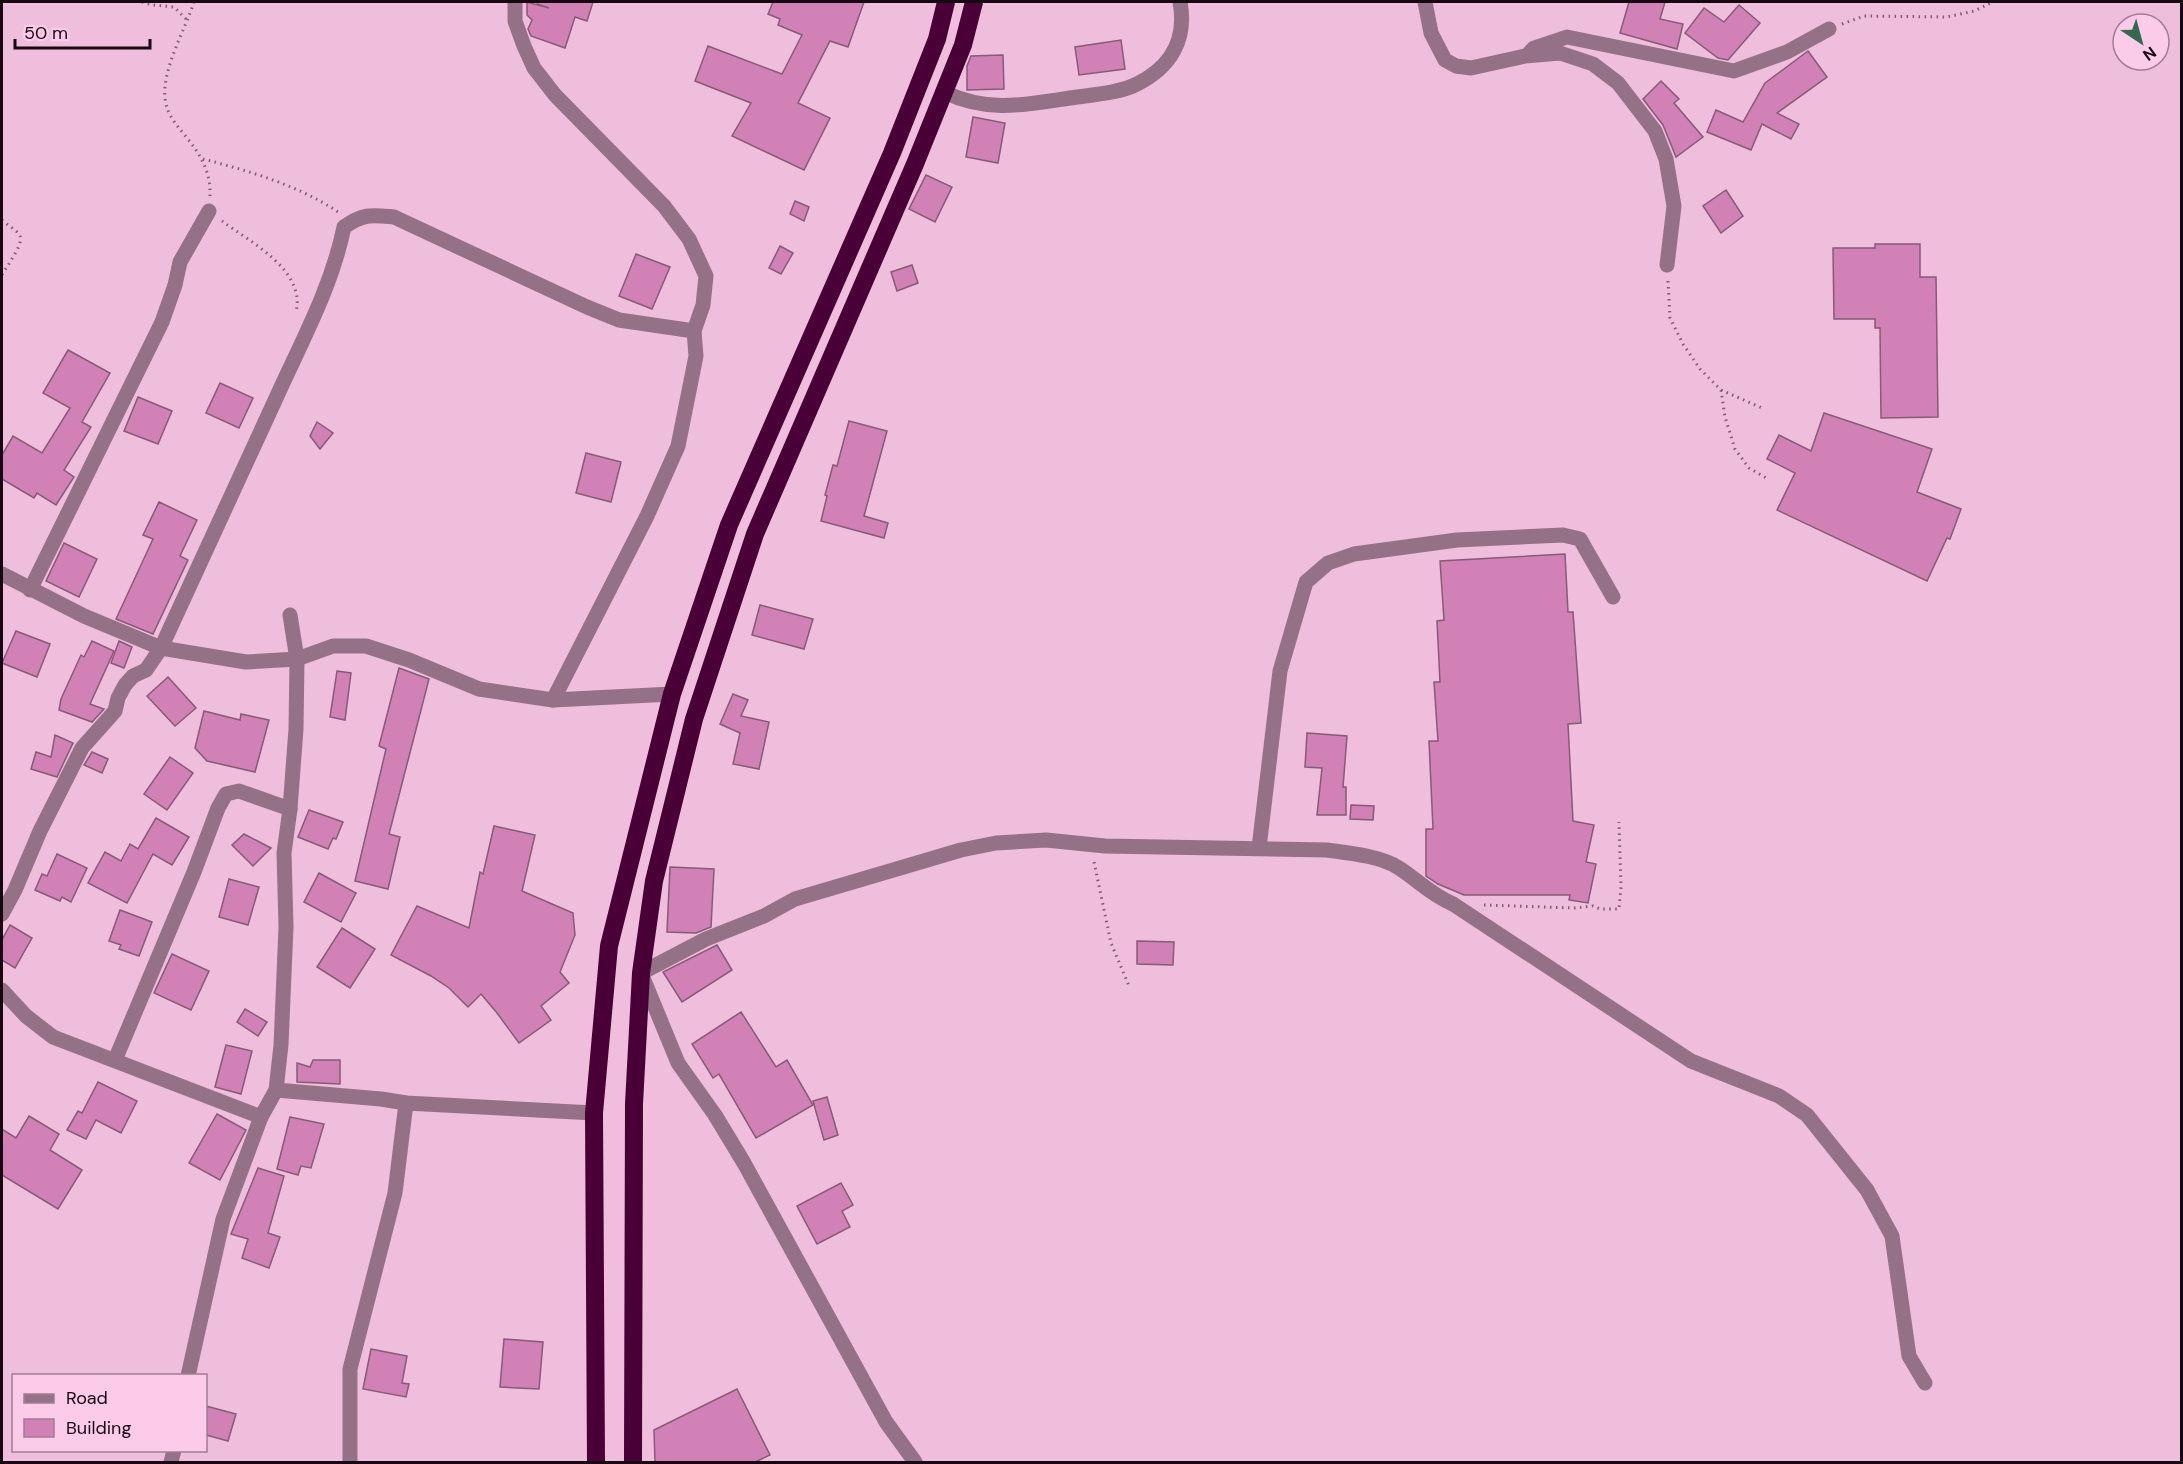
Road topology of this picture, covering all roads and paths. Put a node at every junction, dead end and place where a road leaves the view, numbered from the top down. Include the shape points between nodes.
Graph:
1 (142, 2) edge
2 (194, 2) edge
3 (515, 2) edge
4 (946, 2) edge
5 (974, 2) edge
6 (1180, 2) edge
7 (1425, 2) edge
8 (1993, 2) edge
9 (188, 21) junction
10 (1829, 29) joint
11 (1525, 56) junction
12 (944, 92) junction
13 (201, 158) junction
14 (210, 211) junction
15 (2, 220) edge
16 (352, 221) junction
17 (1668, 265) joint
18 (2, 275) edge
19 (294, 322) dead end
20 (694, 331) junction
21 (1721, 390) junction
22 (1762, 408) dead end
23 (1768, 479) dead end
24 (2, 574) edge
25 (30, 590) junction
26 (1613, 597) dead end
27 (290, 615) dead end
28 (161, 648) junction
29 (297, 659) junction
30 (672, 694) junction
31 (553, 700) junction
32 (290, 809) junction
33 (1619, 822) dead end
34 (1090, 845) junction
35 (1259, 848) junction
36 (1453, 903) junction
37 (2, 914) edge
38 (641, 973) junction
39 (1129, 987) dead end
40 (4, 999) edge
41 (115, 1060) junction
42 (276, 1090) junction
43 (406, 1103) junction
44 (594, 1113) junction
45 (261, 1117) junction
46 (188, 1374) edge
47 (1924, 1383) dead end
48 (350, 1462) edge
49 (596, 1462) edge
50 (633, 1462) edge
51 (915, 1462) edge

1 - 9 path via 174,7
2 - 9 path
3 - 20 street via 515,21 534,68 555,95 664,206 689,239 706,276 703,305
4 - 30 highway via 937,39 892,153 729,525
5 - 12 highway via 963,45
6 - 12 street via 1181,30 1175,52 1136,85 1014,107 979,105
7 - 11 street via 1431,33 1445,60 1456,66 1471,68
8 - 10 path via 1947,17 1864,16
9 - 13 path via 167,75 165,99 172,123
10 - 11 street via 1787,52 1734,71 1567,37 1534,48
11 - 17 street via 1560,53 1593,64 1618,83 1655,131 1666,159 1674,206
12 - 38 highway via 754,534 694,719 654,881
13 - 14 path via 211,193
13 - 16 path via 284,184
14 - 19 path via 269,254 292,278 298,303
14 - 25 street via 180,262 162,322
15 - 18 path via 21,237 21,244
16 - 20 street via 369,214 394,217 619,320
16 - 28 street via 344,227 305,336
17 - 21 path via 1670,318 1694,361
20 - 31 street via 696,357 678,446 647,516
21 - 22 path
21 - 23 path via 1735,448 1749,468
24 - 25 street
25 - 28 street
26 - 35 street via 1580,539 1563,535 1457,540 1354,554 1328,563 1306,582 1280,671
27 - 29 street
28 - 29 street via 246,662
28 - 37 street via 146,670 125,685 115,711 82,748
29 - 31 street via 333,646 366,646 479,689
29 - 32 street
30 - 31 street
30 - 44 highway via 609,946
32 - 41 street via 239,791 226,794
32 - 42 street via 284,853 286,927
33 - 36 path via 1620,909
34 - 35 street
34 - 38 street via 1046,840 961,850 795,899
34 - 39 path via 1111,943
35 - 36 street via 1360,854 1397,866 1435,896
36 - 47 street via 1691,1061 1779,1096 1807,1115 1867,1191 1892,1236 1909,1356
38 - 50 highway via 634,1104
38 - 51 street via 678,1063 721,1124 886,1422
40 - 41 street via 52,1037
41 - 45 street
42 - 43 street
42 - 45 street
43 - 44 street
43 - 48 street via 395,1193 350,1369
44 - 49 highway
45 - 46 street via 224,1219

